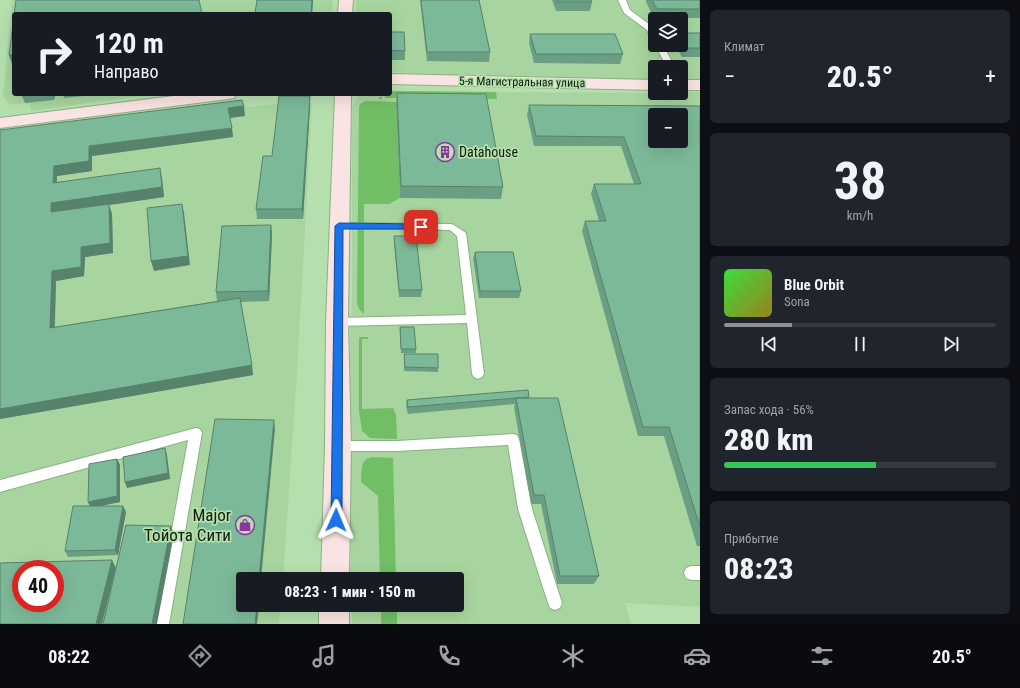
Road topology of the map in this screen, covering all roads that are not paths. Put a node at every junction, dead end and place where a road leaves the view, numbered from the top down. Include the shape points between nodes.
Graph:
1 (346, 0) edge
2 (622, 0) edge
3 (345, 12) edge
4 (648, 27) edge
5 (392, 79) edge
6 (648, 85) edge
7 (688, 85) edge
8 (700, 85) edge
9 (207, 96) edge
10 (343, 96) edge
11 (0, 123) edge
12 (339, 226) junction
13 (472, 319) junction
14 (337, 322) junction
15 (478, 374) dead end
16 (338, 446) junction
17 (0, 486) edge
18 (335, 572) edge
19 (556, 603) dead end
20 (334, 612) edge
21 (162, 624) edge
22 (334, 624) edge

1 - 3 street
2 - 4 lane via 627,11
5 - 6 street, 5-я Магистральная улица
7 - 8 street
9 - 11 street
10 - 12 street
12 - 13 lane via 452,227 462,235
12 - 14 street
13 - 14 lane
13 - 15 lane
14 - 16 street
16 - 18 street
16 - 19 lane via 397,446 513,438 525,509
17 - 21 lane via 196,434
20 - 22 street

